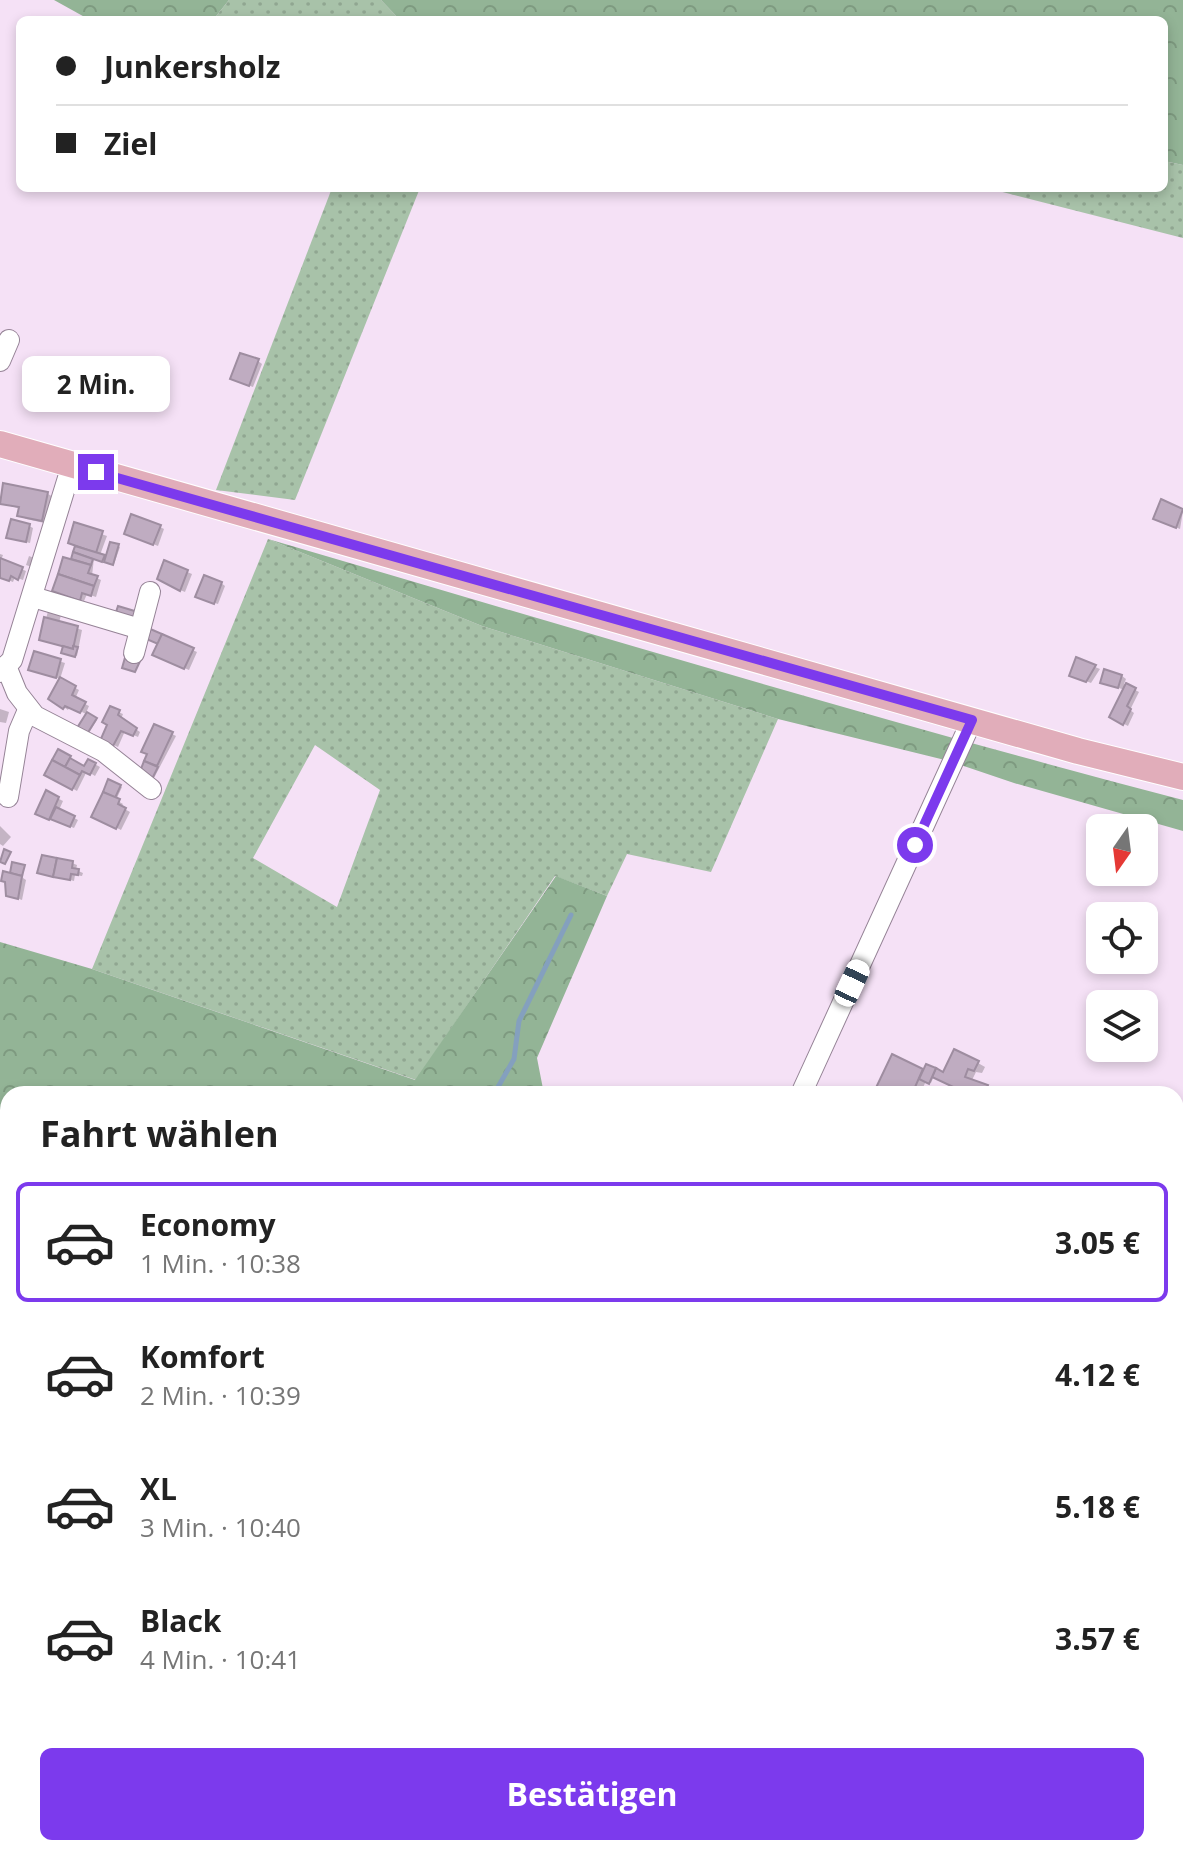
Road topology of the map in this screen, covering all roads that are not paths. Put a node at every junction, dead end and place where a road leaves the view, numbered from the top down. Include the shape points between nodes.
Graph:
1 (9, 340) dead end
2 (0, 361) edge
3 (0, 444) edge
4 (72, 465) junction
5 (150, 592) dead end
6 (33, 597) junction
7 (140, 629) junction
8 (134, 653) dead end
9 (3, 669) edge
10 (28, 710) junction
11 (972, 720) junction
12 (1183, 777) edge
13 (151, 789) dead end
14 (8, 797) dead end
15 (805, 1086) edge

1 - 2 street
3 - 4 main road
4 - 6 street
4 - 11 main road
5 - 7 street
6 - 7 street
6 - 9 street via 12,660
7 - 8 street
9 - 10 street
10 - 13 street via 103,751
10 - 14 street via 19,731
11 - 12 main road
11 - 15 street

